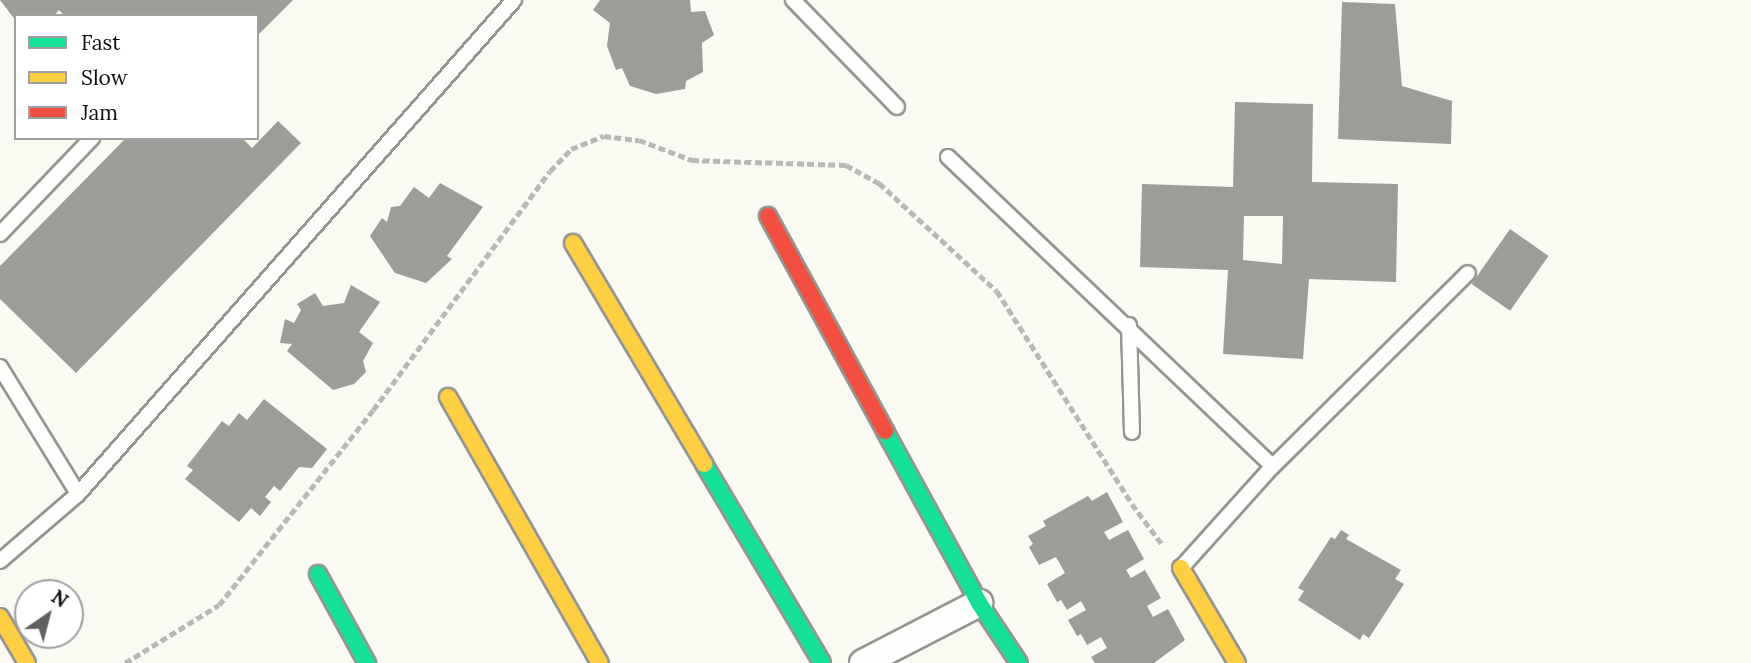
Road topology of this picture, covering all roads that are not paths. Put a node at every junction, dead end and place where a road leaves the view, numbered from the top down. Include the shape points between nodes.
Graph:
1 (514, 0) edge
2 (793, 0) edge
3 (897, 107) dead end
4 (90, 140) edge
5 (948, 157) dead end
6 (768, 215) dead end
7 (0, 234) edge
8 (573, 243) dead end
9 (1468, 273) dead end
10 (1129, 325) junction
11 (0, 367) edge
12 (448, 397) dead end
13 (1132, 432) dead end
14 (1273, 466) junction
15 (78, 494) junction
16 (0, 561) edge
17 (1181, 568) joint
18 (318, 574) dead end
19 (979, 603) junction
20 (0, 617) edge
21 (27, 663) edge
22 (367, 663) edge
23 (600, 663) edge
24 (822, 663) edge
25 (863, 663) edge
26 (1019, 663) edge
27 (1237, 663) edge

1 - 15 lane
2 - 3 lane
4 - 7 lane
5 - 10 lane
6 - 19 street
8 - 24 street
9 - 14 lane
10 - 13 lane
10 - 14 lane
11 - 15 lane
12 - 23 street
14 - 17 lane
15 - 16 lane
17 - 27 street
18 - 22 street
19 - 25 street
19 - 26 street
20 - 21 street

